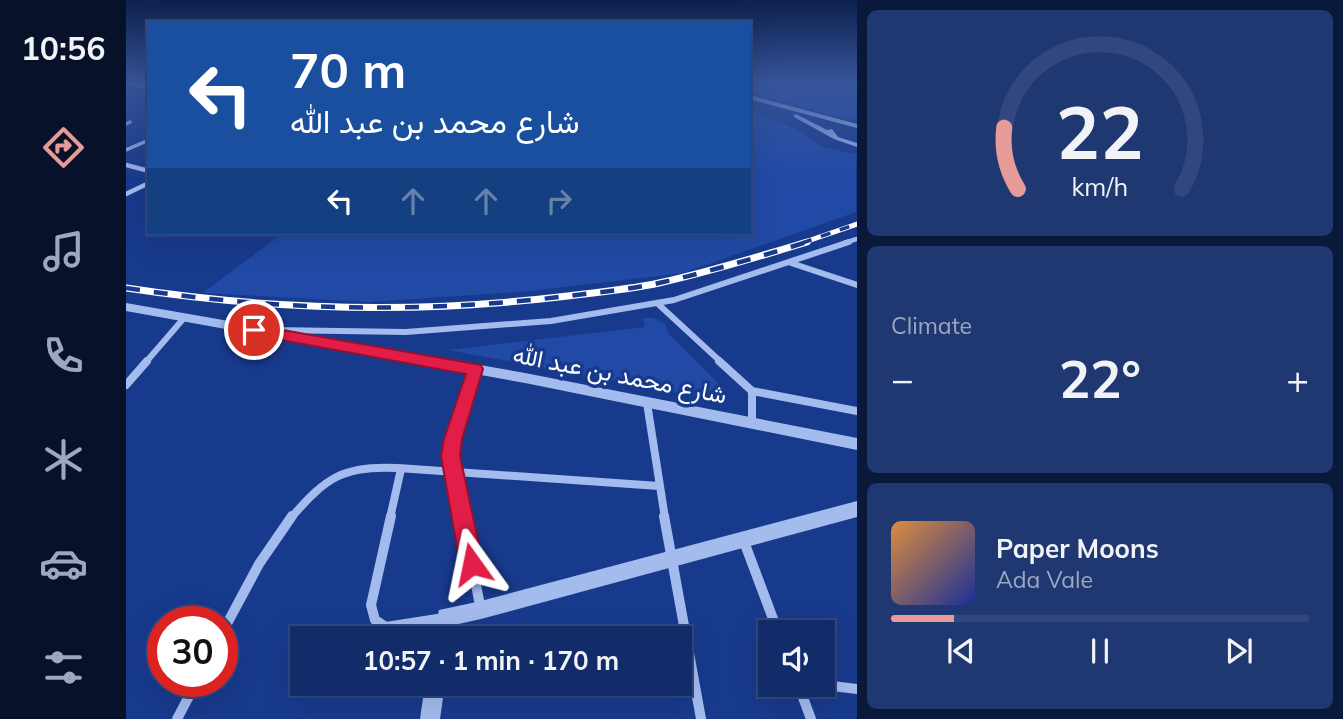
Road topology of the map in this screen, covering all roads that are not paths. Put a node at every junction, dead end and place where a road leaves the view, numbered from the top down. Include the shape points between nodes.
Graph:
1 (791, 115) edge
2 (810, 115) edge
3 (856, 127) edge
4 (832, 135) junction
5 (147, 141) edge
6 (856, 145) edge
7 (126, 150) edge
8 (126, 164) edge
9 (147, 170) edge
10 (147, 184) edge
11 (126, 194) edge
12 (856, 239) edge
13 (790, 263) junction
14 (856, 285) edge
15 (657, 303) junction
16 (126, 307) edge
17 (184, 318) junction
18 (254, 330) junction
19 (475, 369) junction
20 (126, 385) edge
21 (752, 391) junction
22 (648, 403) junction
23 (856, 411) edge
24 (752, 423) junction
25 (856, 444) edge
26 (401, 468) junction
27 (452, 471) junction
28 (659, 486) junction
29 (856, 509) edge
30 (743, 538) junction
31 (672, 559) junction
32 (236, 606) edge
33 (481, 610) junction
34 (446, 617) junction
35 (774, 620) edge
36 (444, 626) edge
37 (835, 687) edge
38 (856, 690) edge
39 (433, 696) edge
40 (189, 697) edge
41 (802, 697) edge
42 (177, 719) edge
43 (430, 719) edge
44 (701, 719) edge
45 (811, 719) edge

1 - 4 street
2 - 3 street
3 - 4 street via 834,127
4 - 6 street
5 - 7 street
8 - 9 street
10 - 11 street
12 - 13 street
13 - 14 street
13 - 15 street
15 - 18 street via 551,321 406,332
15 - 21 street
16 - 17 street, شارع محمد بن عبد الله
17 - 18 street, شارع محمد بن عبد الله
17 - 20 street
18 - 19 street, شارع محمد بن عبد الله
19 - 22 street, شارع محمد بن عبد الله
19 - 27 street via 453,439
21 - 23 street
21 - 24 street
22 - 24 street, شارع محمد بن عبد الله
22 - 28 street
24 - 25 street, شارع محمد بن عبد الله
26 - 27 street
26 - 32 street via 352,468 304,502 283,527
26 - 34 street via 371,605 375,620 386,627
27 - 28 street
27 - 33 street
28 - 31 street
29 - 30 street
30 - 31 street
30 - 35 street
31 - 33 street
31 - 44 street
33 - 34 street
34 - 36 street
37 - 38 street
39 - 43 street
40 - 42 street
41 - 45 street

